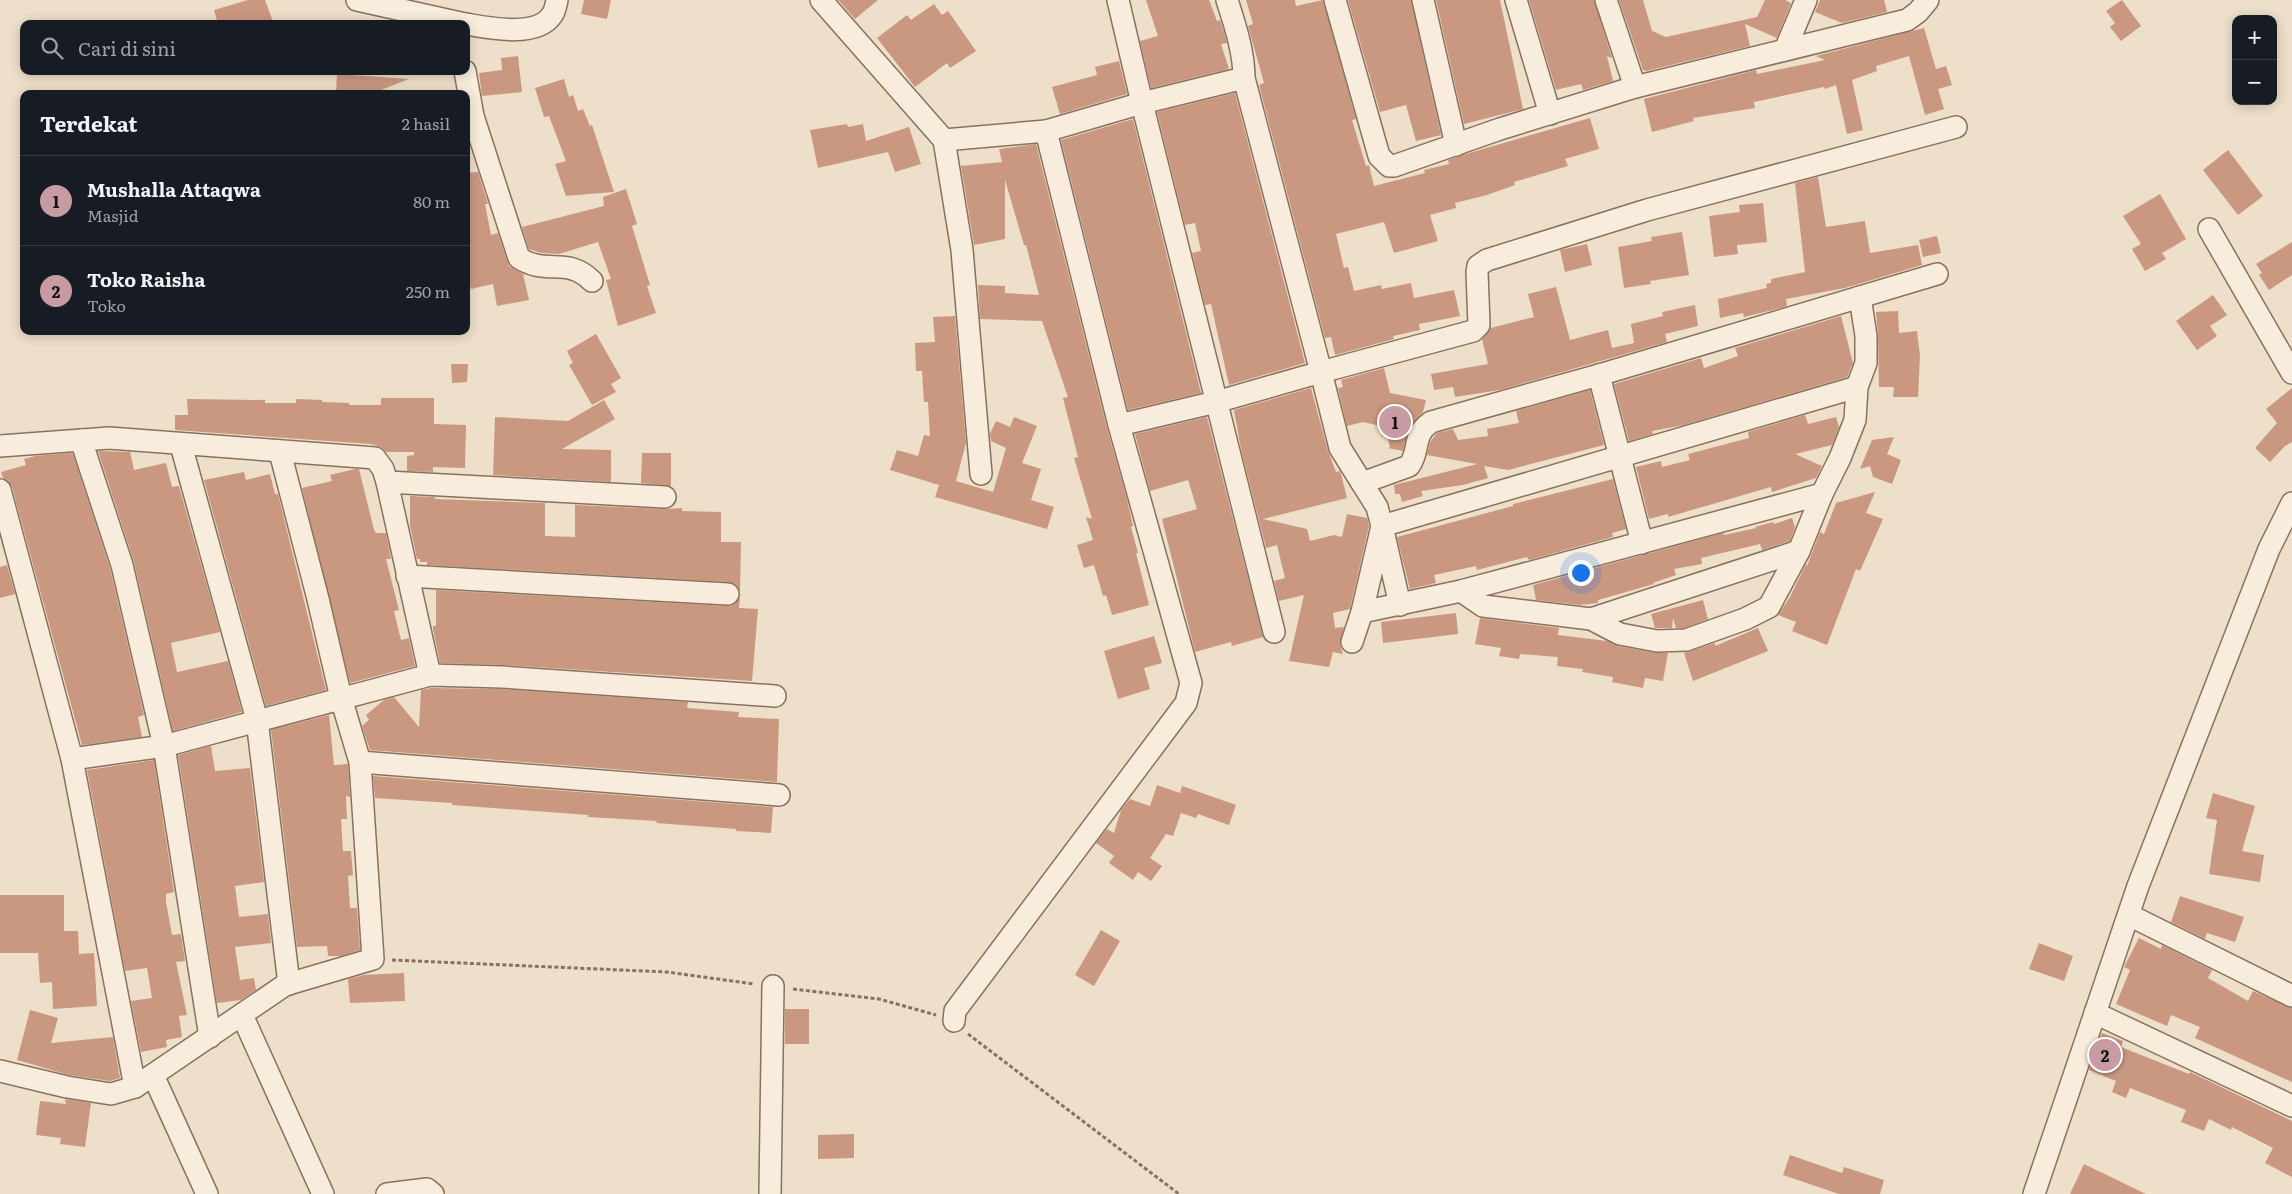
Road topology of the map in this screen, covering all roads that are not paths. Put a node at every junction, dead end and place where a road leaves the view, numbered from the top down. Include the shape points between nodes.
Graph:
1 (357, 0) edge
2 (557, 0) edge
3 (821, 0) edge
4 (1118, 0) edge
5 (1226, 0) edge
6 (1335, 0) edge
7 (1423, 0) edge
8 (1516, 0) edge
9 (1606, 0) edge
10 (1806, 0) edge
11 (1928, 0) edge
12 (447, 20) edge
13 (470, 25) edge
14 (1785, 50) junction
15 (466, 75) edge
16 (1244, 78) junction
17 (1635, 87) junction
18 (468, 90) edge
19 (470, 99) edge
20 (1142, 103) junction
21 (1550, 114) junction
22 (1956, 127) dead end
23 (1046, 130) junction
24 (944, 140) junction
25 (1456, 145) junction
26 (2209, 229) dead end
27 (1937, 274) dead end
28 (592, 281) dead end
29 (1860, 297) junction
30 (1321, 372) junction
31 (2292, 373) edge
32 (1599, 375) junction
33 (1857, 387) junction
34 (1216, 402) junction
35 (1119, 425) junction
36 (81, 440) junction
37 (181, 445) junction
38 (0, 446) edge
39 (280, 452) junction
40 (1619, 457) junction
41 (981, 474) dead end
42 (387, 482) junction
43 (1362, 483) junction
44 (0, 490) edge
45 (1822, 494) junction
46 (665, 497) dead end
47 (2292, 504) edge
48 (1382, 526) junction
49 (1642, 543) junction
50 (1799, 551) junction
51 (407, 576) junction
52 (1462, 591) junction
53 (728, 594) dead end
54 (1400, 605) junction
55 (1362, 612) junction
56 (1590, 618) junction
57 (1274, 632) dead end
58 (1352, 642) dead end
59 (430, 675) junction
60 (775, 696) dead end
61 (341, 698) junction
62 (257, 720) junction
63 (164, 746) junction
64 (72, 759) junction
65 (360, 762) junction
66 (780, 796) dead end
67 (2129, 915) junction
68 (289, 984) junction
69 (773, 986) road end
70 (2292, 996) edge
71 (2095, 1013) junction
72 (242, 1015) junction
73 (954, 1021) road end
74 (210, 1037) junction
75 (0, 1071) edge
76 (153, 1075) junction
77 (134, 1087) junction
78 (2292, 1106) edge
79 (207, 1194) edge
80 (323, 1194) edge
81 (387, 1194) edge
82 (433, 1194) edge
83 (770, 1194) edge
84 (2034, 1194) edge

1 - 12 street
2 - 13 street via 552,15 540,26 501,30
3 - 24 street
4 - 20 street
5 - 16 street via 1235,26
6 - 25 street via 1379,156 1389,166 1394,166
7 - 25 street
8 - 21 street
9 - 17 street
10 - 14 street
11 - 14 street via 1907,20
14 - 17 street
15 - 18 street
16 - 20 street
16 - 30 street
17 - 21 street
19 - 28 street via 519,258 528,264 546,268 567,266 582,271
20 - 23 street
20 - 34 street
21 - 25 street
22 - 30 street via 1647,210 1487,260 1478,266 1479,325 1473,331
23 - 24 street
23 - 35 street
24 - 41 street via 962,250
26 - 31 street
27 - 29 street
29 - 32 street
29 - 33 street via 1866,364
30 - 34 street
30 - 43 street via 1340,448
32 - 40 street
32 - 43 street via 1430,422 1421,428 1414,460 1409,466
33 - 40 street
33 - 45 street via 1855,420
34 - 35 street
34 - 57 street
35 - 73 street via 1191,684 1186,703 955,1011
36 - 37 street via 109,438
36 - 38 street
36 - 63 street via 122,565
37 - 39 street
37 - 62 street
39 - 42 street via 375,458
39 - 61 street
40 - 48 street
40 - 49 street
42 - 46 street
42 - 51 street
43 - 48 street via 1377,507
44 - 64 street
45 - 49 street
45 - 50 street
47 - 67 street via 2269,549
48 - 54 street
48 - 55 street
49 - 52 street
50 - 56 street
50 - 56 street via 1769,607 1686,640 1657,641 1620,634
51 - 53 street
51 - 59 street
52 - 54 street
52 - 56 street via 1483,606
54 - 55 street
55 - 58 street
59 - 60 street
59 - 61 street
61 - 62 street
61 - 65 street
62 - 63 street
62 - 68 street
63 - 64 street
63 - 74 street
64 - 77 street
65 - 66 street
65 - 68 street via 374,959
67 - 70 street
67 - 71 street
68 - 72 street
69 - 83 street
71 - 78 street
71 - 84 street
72 - 74 street
72 - 80 street
74 - 76 street
75 - 77 street via 111,1094
76 - 77 street
76 - 79 street
81 - 82 street via 416,1189 427,1189

